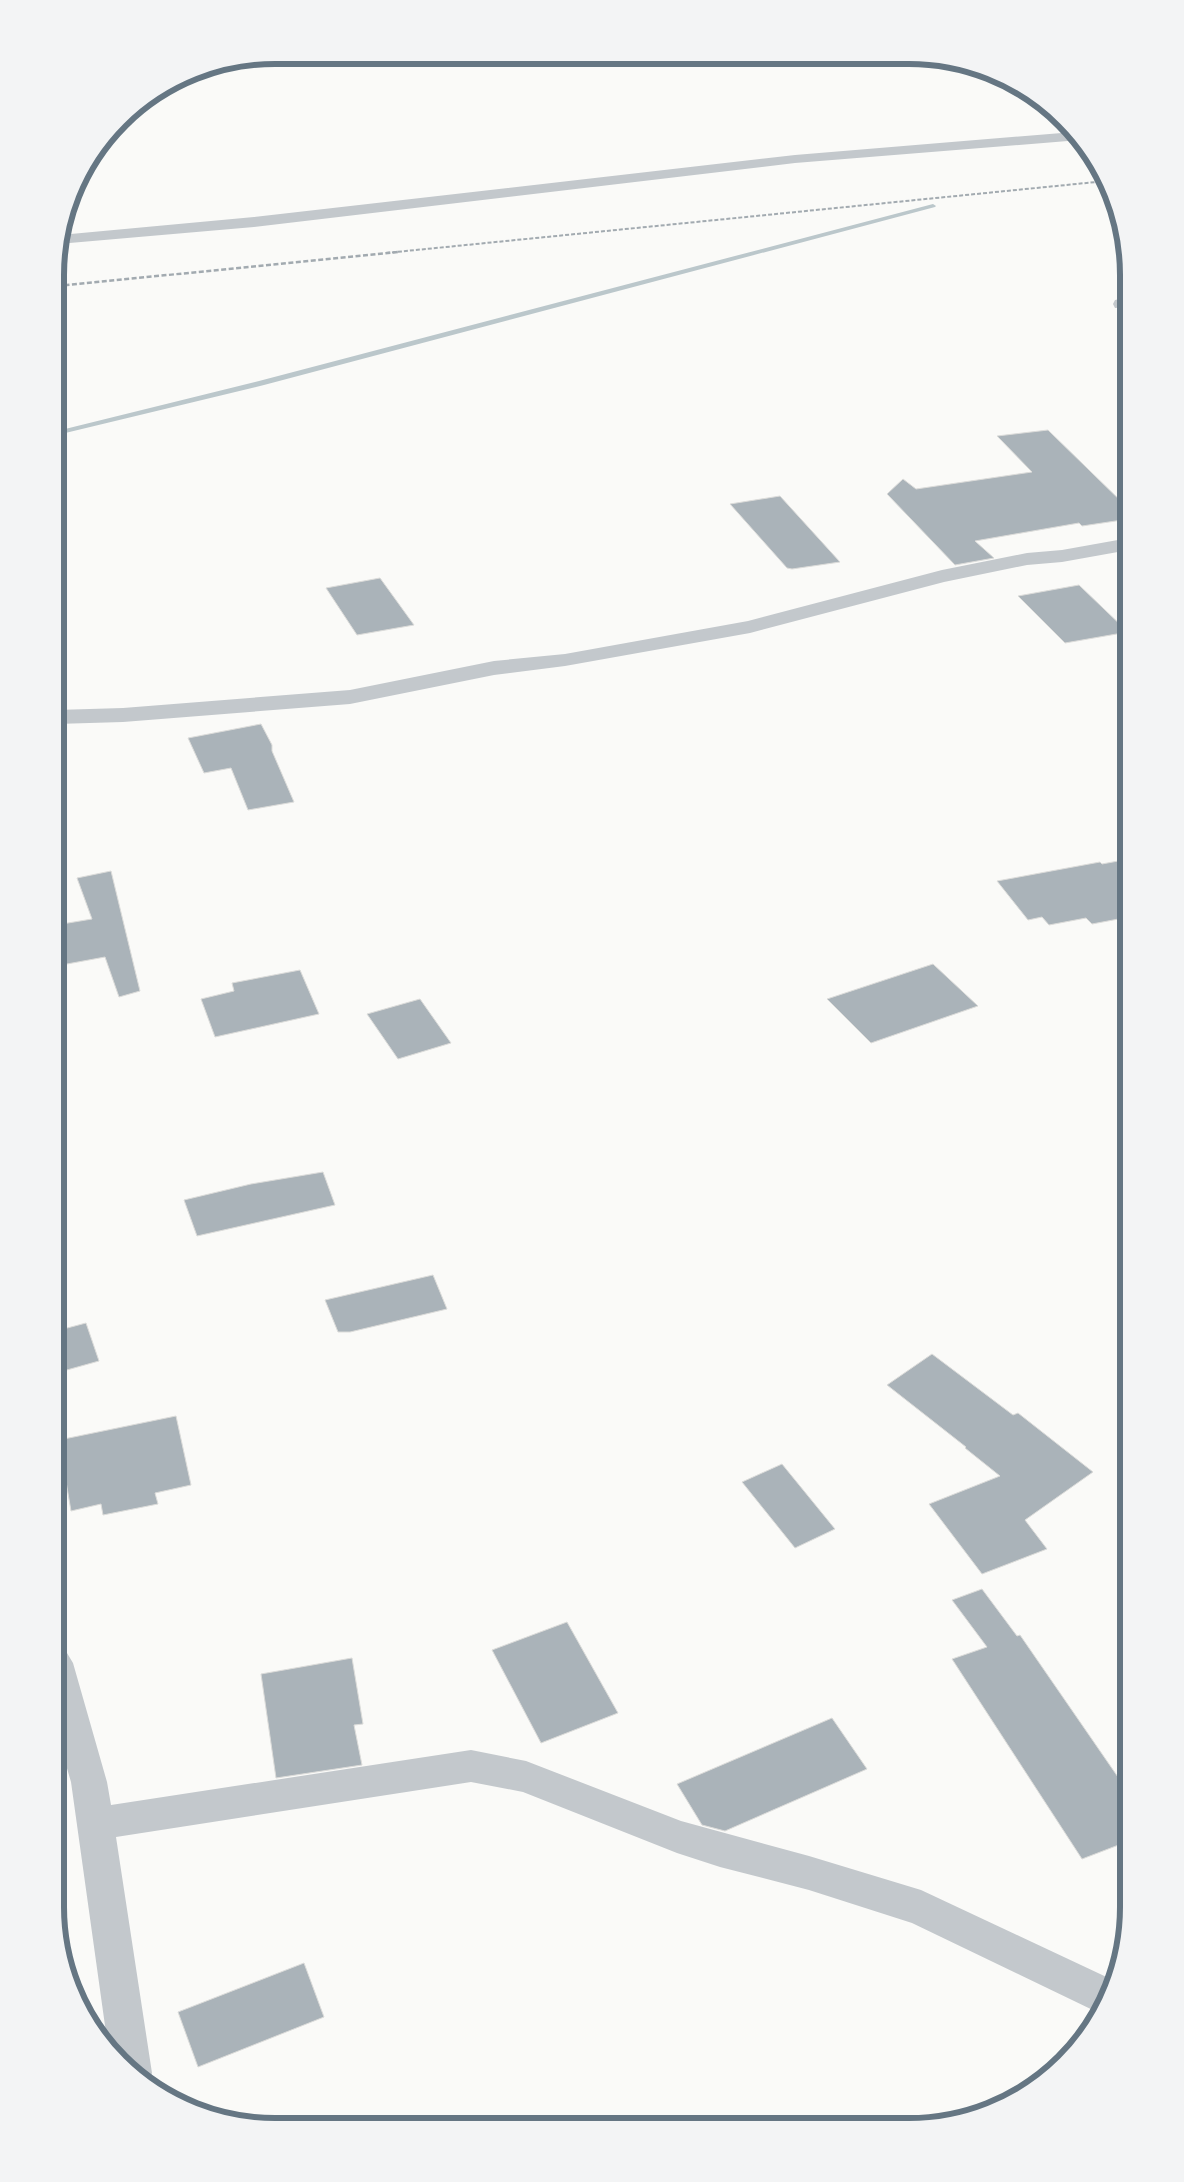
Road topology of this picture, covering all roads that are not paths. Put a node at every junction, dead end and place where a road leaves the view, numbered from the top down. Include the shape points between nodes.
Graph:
1 (1069, 137) edge
2 (67, 239) edge
3 (1120, 546) edge
4 (64, 717) edge
5 (64, 1714) edge
6 (95, 1824) junction
7 (1101, 1995) edge
8 (130, 2060) edge

1 - 2 street via 804,158 254,222
3 - 4 street via 942,576 733,630 565,660 494,668 350,697
5 - 6 street via 89,1782
6 - 7 street via 471,1766 526,1777 711,1847 921,1908
6 - 8 street

